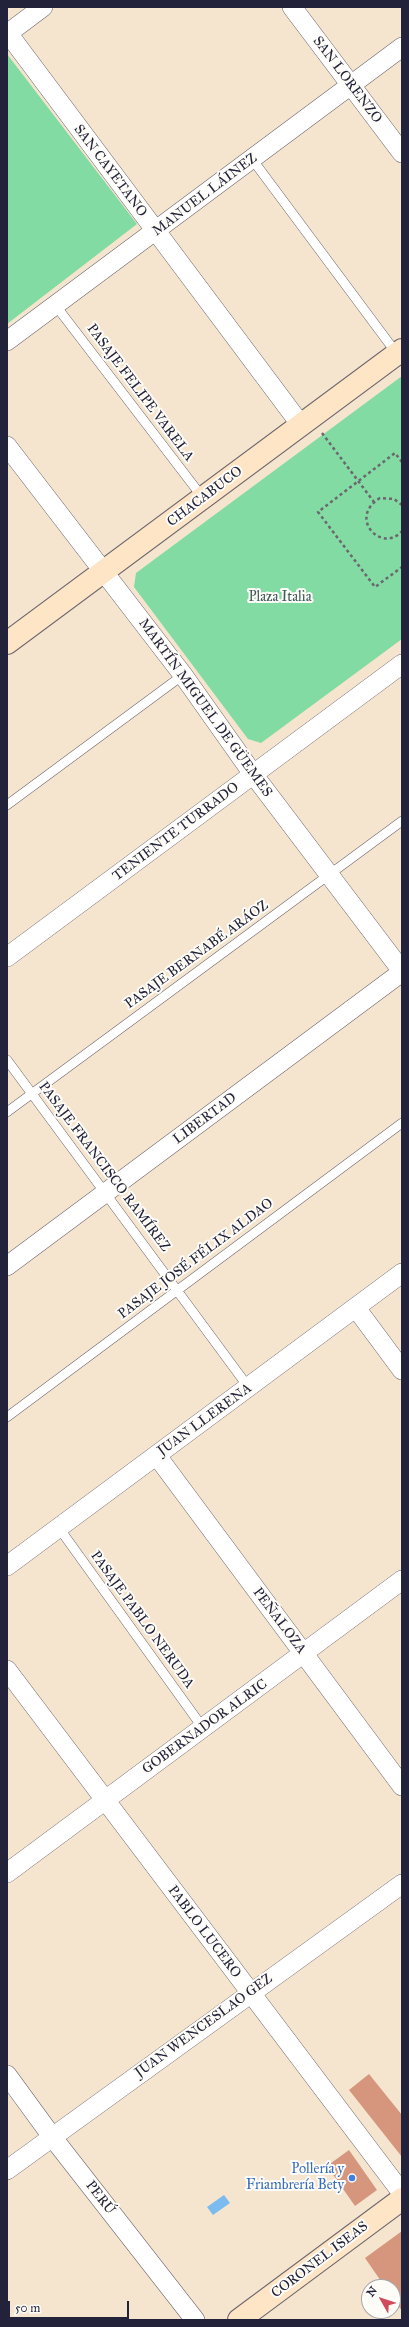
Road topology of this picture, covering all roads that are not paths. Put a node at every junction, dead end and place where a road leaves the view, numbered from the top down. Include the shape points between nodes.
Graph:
1 (43, 7) edge
2 (292, 7) edge
3 (7, 33) edge
4 (402, 47) edge
5 (350, 86) junction
6 (402, 153) edge
7 (252, 159) junction
8 (156, 231) junction
9 (56, 306) junction
10 (7, 341) edge
11 (399, 352) edge
12 (306, 421) junction
13 (7, 446) edge
14 (203, 498) junction
15 (104, 572) junction
16 (7, 643) edge
17 (402, 664) edge
18 (183, 675) junction
19 (253, 774) junction
20 (7, 805) edge
21 (402, 821) edge
22 (330, 875) junction
23 (7, 957) edge
24 (402, 971) edge
25 (7, 1060) edge
26 (32, 1094) junction
27 (7, 1112) edge
28 (402, 1123) edge
29 (106, 1192) junction
30 (7, 1266) edge
31 (402, 1274) edge
32 (178, 1290) junction
33 (356, 1308) junction
34 (402, 1370) edge
35 (249, 1388) junction
36 (7, 1417) edge
37 (157, 1456) junction
38 (59, 1528) junction
39 (7, 1566) edge
40 (402, 1580) edge
41 (303, 1654) junction
42 (7, 1670) edge
43 (203, 1728) junction
44 (402, 1786) edge
45 (105, 1800) junction
46 (7, 1873) edge
47 (402, 1884) edge
48 (250, 1992) junction
49 (7, 2075) edge
50 (53, 2138) junction
51 (7, 2170) edge
52 (402, 2194) edge
53 (402, 2199) edge
54 (195, 2320) edge
55 (239, 2320) edge

1 - 3 street
2 - 5 street, SAN LORENZO
3 - 8 street, SAN CAYETANO
4 - 5 street, MANUEL LÁINEZ
5 - 6 street, SAN LORENZO
5 - 7 street, MANUEL LÁINEZ
7 - 8 street, MANUEL LÁINEZ
7 - 11 lane
8 - 9 street, MANUEL LÁINEZ
8 - 12 street, SAN CAYETANO
9 - 10 street, MANUEL LÁINEZ
9 - 14 lane, PASAJE FELIPE VARELA
11 - 12 main road, CHACABUCO
12 - 14 main road, CHACABUCO
13 - 15 street, MARTÍN MIGUEL DE GÜEMES
14 - 15 main road, CHACABUCO
15 - 16 main road, CHACABUCO
15 - 18 street, MARTÍN MIGUEL DE GÜEMES
17 - 19 street, TENIENTE TURRADO
18 - 19 street, MARTÍN MIGUEL DE GÜEMES
18 - 20 lane
19 - 22 street, MARTÍN MIGUEL DE GÜEMES
19 - 23 street, TENIENTE TURRADO
21 - 22 lane, PASAJE BERNABÉ ARÁOZ
22 - 24 street, MARTÍN MIGUEL DE GÜEMES
22 - 26 lane, PASAJE BERNABÉ ARÁOZ
24 - 29 street, LIBERTAD
25 - 26 lane, PASAJE FRANCISCO RAMÍREZ
26 - 27 lane, PASAJE BERNABÉ ARÁOZ
26 - 29 lane, PASAJE FRANCISCO RAMÍREZ
28 - 32 lane, PASAJE JOSÉ FÉLIX ALDAO
29 - 30 street, LIBERTAD
29 - 32 lane, PASAJE FRANCISCO RAMÍREZ
31 - 33 street, JUAN LLERENA
32 - 35 lane, PASAJE FRANCISCO RAMÍREZ
32 - 36 lane, PASAJE JOSÉ FÉLIX ALDAO
33 - 34 street
33 - 35 street, JUAN LLERENA
35 - 37 street, JUAN LLERENA
37 - 38 street, JUAN LLERENA
37 - 41 street, PEÑALOZA
38 - 39 street, JUAN LLERENA
38 - 43 lane, PASAJE PABLO NERUDA
40 - 41 street, GOBERNADOR ALRIC
41 - 43 street, GOBERNADOR ALRIC
41 - 44 street, PEÑALOZA
42 - 45 street, PABLO LUCERO
43 - 45 street, GOBERNADOR ALRIC
45 - 46 street, GOBERNADOR ALRIC
45 - 48 street, PABLO LUCERO
47 - 48 street, JUAN WENCESLAO GEZ
48 - 50 street, JUAN WENCESLAO GEZ
48 - 52 street, PABLO LUCERO
49 - 50 street, PERÚ
50 - 51 street, JUAN WENCESLAO GEZ
50 - 54 street, PERÚ
53 - 55 main road, CORONEL ISEAS

